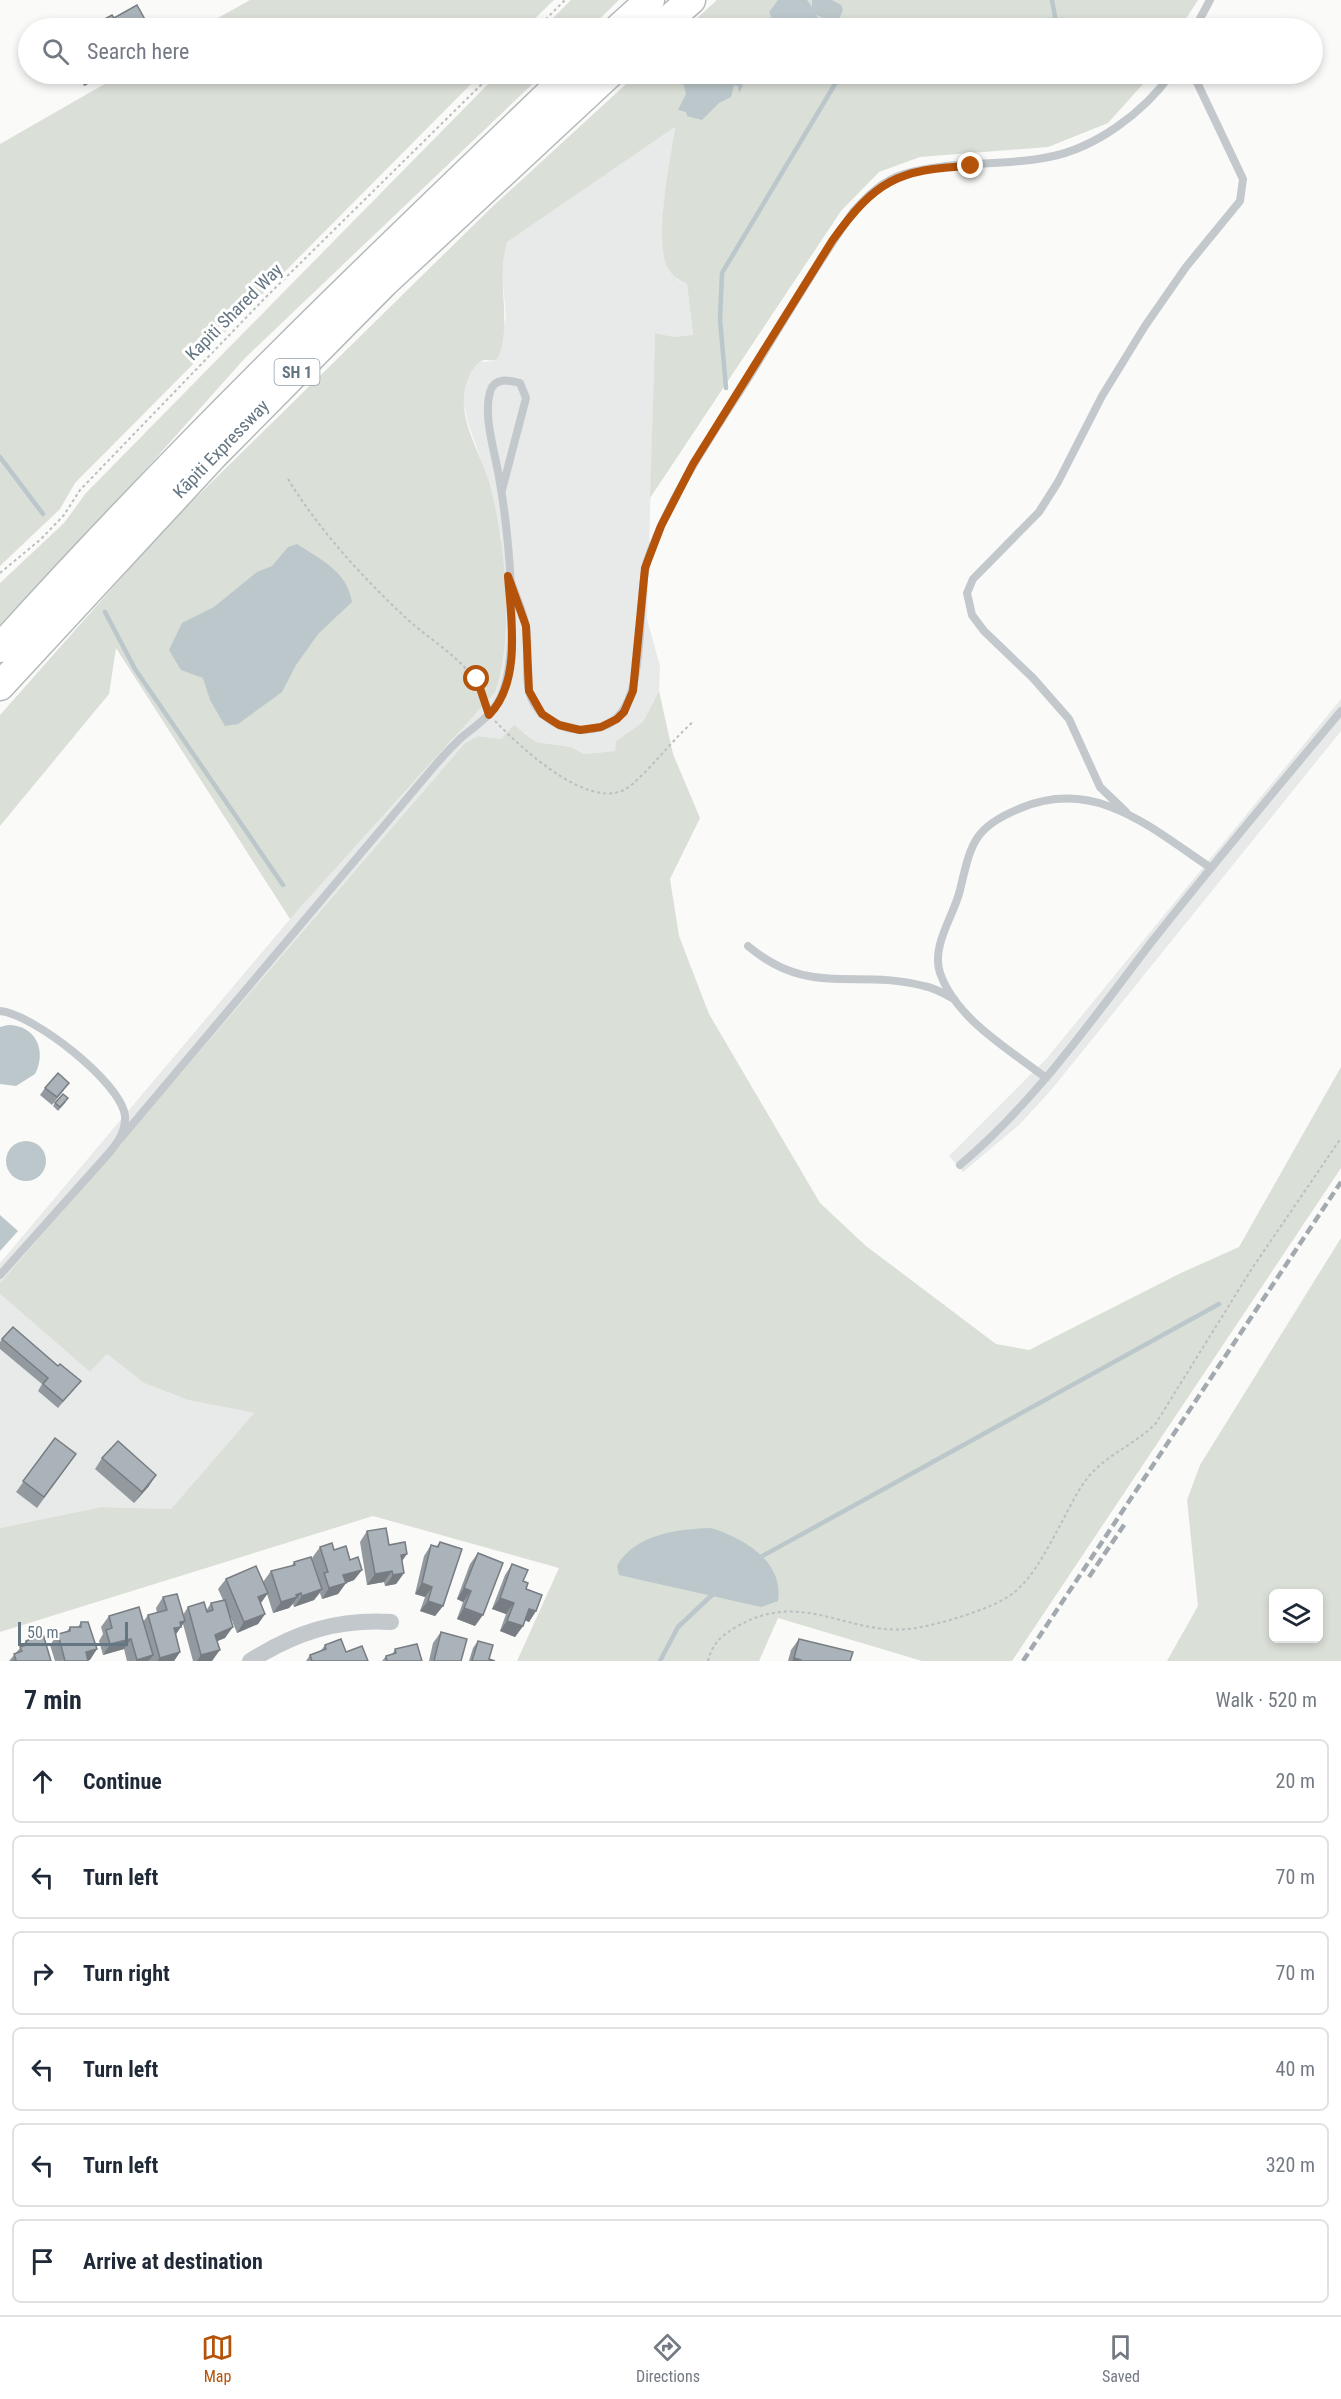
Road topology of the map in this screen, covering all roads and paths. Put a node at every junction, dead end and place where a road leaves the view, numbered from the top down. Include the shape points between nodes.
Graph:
1 (565, 0) edge
2 (650, 0) edge
3 (691, 0) edge
4 (1210, 0) edge
5 (547, 18) edge
6 (630, 18) edge
7 (670, 18) edge
8 (1201, 18) edge
9 (482, 84) edge
10 (559, 84) edge
11 (598, 84) edge
12 (1162, 84) edge
13 (1198, 84) edge
14 (288, 479) dead end
15 (502, 490) junction
16 (0, 573) edge
17 (508, 576) junction
18 (0, 648) edge
19 (0, 686) edge
20 (1341, 711) edge
21 (489, 715) junction
22 (694, 721) dead end
23 (1126, 812) junction
24 (1211, 868) junction
25 (748, 946) dead end
26 (955, 999) junction
27 (0, 1011) edge
28 (1046, 1078) junction
29 (1341, 1138) edge
30 (120, 1139) junction
31 (960, 1164) dead end
32 (0, 1275) edge
33 (391, 1622) dead end
34 (250, 1661) edge
35 (708, 1661) edge

1 - 5 path
2 - 6 highway
3 - 7 highway
4 - 8 lane
9 - 16 path, Kapiti Shared Way via 265,298 80,490 64,516
10 - 18 highway, Kāpiti Expressway / SH 1 via 354,279 70,570
11 - 19 highway, Kāpiti Expressway / SH 1 via 384,283 198,472
12 - 17 lane via 1140,109 1081,147 1050,157 903,174 881,185 853,212 676,493 645,568 634,682 629,703 617,719 601,727 580,730 559,725 542,714 529,691 526,626
13 - 23 lane via 1243,179 1240,201 1144,326 1039,512 973,579 967,593 972,615 1069,719 1101,787
14 - 21 path via 306,510 374,584 477,679
15 - 15 lane via 487,407 490,389 497,382 508,380 520,383 526,398
15 - 17 lane
17 - 21 lane via 509,670 502,695
20 - 24 lane
21 - 22 path via 533,757 598,794 628,787
21 - 30 lane via 437,763
23 - 24 lane
23 - 26 lane via 1078,798 1060,798 1019,809 980,833 969,849 957,904 941,942 939,971
24 - 28 lane
25 - 26 lane via 776,967 799,976 908,982
26 - 28 lane via 979,1026
27 - 30 lane via 37,1024 105,1081 123,1106
28 - 31 lane via 1008,1121
29 - 35 path via 1251,1270 1156,1423 1146,1434 1111,1455 1088,1478 1045,1554 1012,1593 942,1622 913,1629 867,1627 804,1611 765,1613 725,1634 713,1646
30 - 32 lane
33 - 34 street via 338,1624 282,1641

